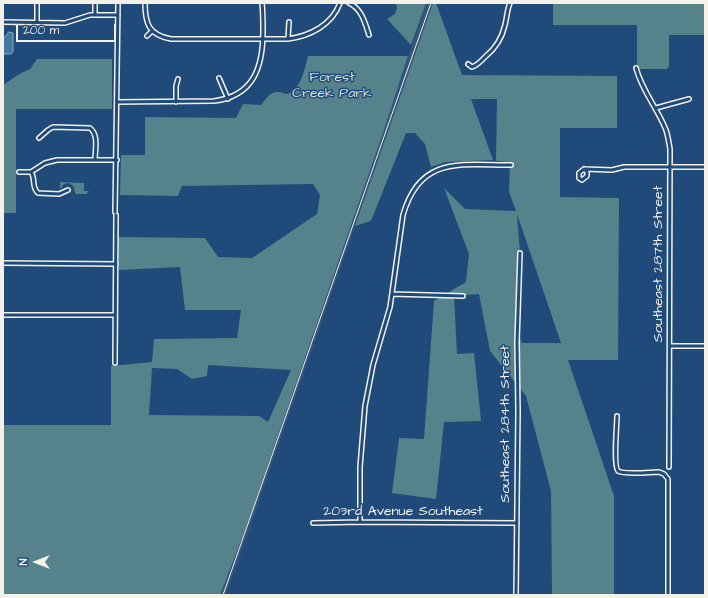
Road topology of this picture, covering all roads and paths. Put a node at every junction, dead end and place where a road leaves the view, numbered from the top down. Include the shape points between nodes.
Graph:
1 (37, 3) edge
2 (95, 3) edge
3 (118, 3) edge
4 (145, 3) edge
5 (262, 3) edge
6 (340, 3) edge
7 (349, 3) edge
8 (510, 3) edge
9 (95, 15) junction
10 (118, 15) junction
11 (3, 22) edge
12 (37, 22) junction
13 (288, 22) dead end
14 (152, 31) junction
15 (370, 35) dead end
16 (147, 36) dead end
17 (263, 39) junction
18 (288, 39) junction
19 (468, 64) dead end
20 (636, 68) dead end
21 (219, 78) dead end
22 (178, 79) dead end
23 (228, 98) junction
24 (689, 99) dead end
25 (117, 102) junction
26 (176, 102) junction
27 (656, 108) junction
28 (39, 138) dead end
29 (95, 160) junction
30 (117, 160) junction
31 (511, 165) dead end
32 (671, 166) junction
33 (705, 167) edge
34 (584, 169) dead end
35 (20, 172) dead end
36 (31, 172) junction
37 (68, 190) dead end
38 (520, 253) dead end
39 (3, 263) edge
40 (116, 264) junction
41 (392, 294) junction
42 (463, 296) dead end
43 (3, 315) edge
44 (115, 315) junction
45 (670, 346) junction
46 (705, 346) edge
47 (115, 362) dead end
48 (617, 416) dead end
49 (669, 467) dead end
50 (360, 522) junction
51 (313, 523) dead end
52 (517, 523) junction
53 (516, 595) edge
54 (668, 595) edge

1 - 12 street
2 - 9 street
3 - 10 street
4 - 14 street via 145,16
5 - 17 street
6 - 18 street via 325,24 306,36
7 - 15 street via 360,11
8 - 19 street via 505,26 497,44 477,65 472,67
9 - 10 street
9 - 12 street via 65,23
10 - 25 street
11 - 12 street
13 - 18 street
14 - 16 street
14 - 17 street via 171,39
17 - 18 street
17 - 23 street via 261,58 254,77 241,91
20 - 27 street, Southeast 287th Street via 648,98
21 - 23 street
22 - 26 street
23 - 26 street
24 - 27 street
25 - 26 street
25 - 30 street
27 - 32 street, Southeast 287th Street via 667,132
28 - 29 street via 53,127 86,128 93,131 95,136
29 - 30 street
29 - 36 street via 50,161
30 - 40 street
31 - 41 street via 452,165 428,175 413,191 403,215
32 - 33 street
32 - 34 street
32 - 45 street, Southeast 287th Street
35 - 36 street
36 - 37 street via 36,192 59,194
38 - 52 street, Southeast 284th Street via 516,342
39 - 40 street
40 - 44 street
41 - 42 street
41 - 50 street via 389,314 372,368 365,406 360,467
43 - 44 street
44 - 47 street
45 - 46 street
45 - 49 street, Southeast 287th Street
48 - 54 street via 618,471 659,472 667,476
50 - 51 street, 203rd Avenue Southeast
50 - 52 street, 203rd Avenue Southeast
52 - 53 street, Southeast 284th Street

